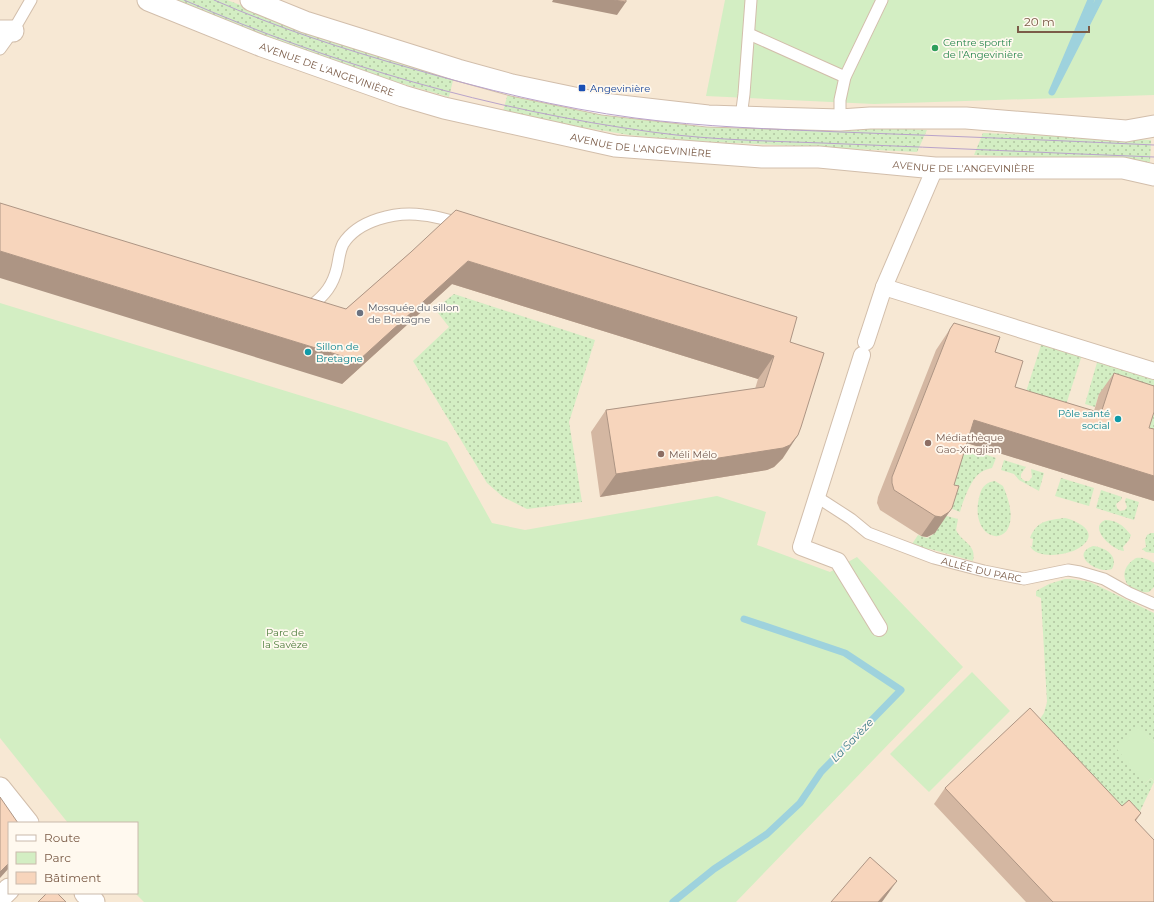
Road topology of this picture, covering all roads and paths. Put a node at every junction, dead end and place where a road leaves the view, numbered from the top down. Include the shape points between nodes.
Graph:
1 (31, 0) edge
2 (148, 0) edge
3 (251, 0) edge
4 (751, 0) edge
5 (882, 0) edge
6 (7, 30) edge
7 (748, 34) junction
8 (0, 50) edge
9 (845, 77) junction
10 (741, 117) junction
11 (840, 120) junction
12 (1154, 126) edge
13 (935, 168) junction
14 (1154, 176) edge
15 (467, 226) edge
16 (884, 287) junction
17 (296, 303) edge
18 (1154, 371) edge
19 (817, 497) junction
20 (1154, 604) edge
21 (879, 628) dead end
22 (0, 788) edge
23 (27, 822) edge
24 (8, 890) edge
25 (86, 894) edge
26 (0, 898) edge
27 (94, 902) edge

1 - 6 lane
2 - 13 street, AVENUE DE L'ANGEVINIÈRE via 262,46 403,96 444,108 615,146 762,157 819,157
3 - 10 street via 305,22 512,85 603,104 708,116
4 - 7 lane
5 - 9 lane
6 - 8 lane
7 - 9 lane
7 - 10 lane
9 - 11 lane via 840,100
10 - 11 street
11 - 12 street via 966,118 1126,130
13 - 14 street, AVENUE DE L'ANGEVINIÈRE via 1123,168
13 - 16 street
15 - 17 lane via 423,215 405,214 386,217 368,224 343,244 331,285 323,297 312,305
16 - 18 street
16 - 19 street
19 - 20 lane, ALLÉE DU PARC via 868,533 934,558 1024,580 1068,570 1080,572 1104,579
19 - 21 street via 801,547 838,561
22 - 23 street
24 - 26 street
25 - 27 street

